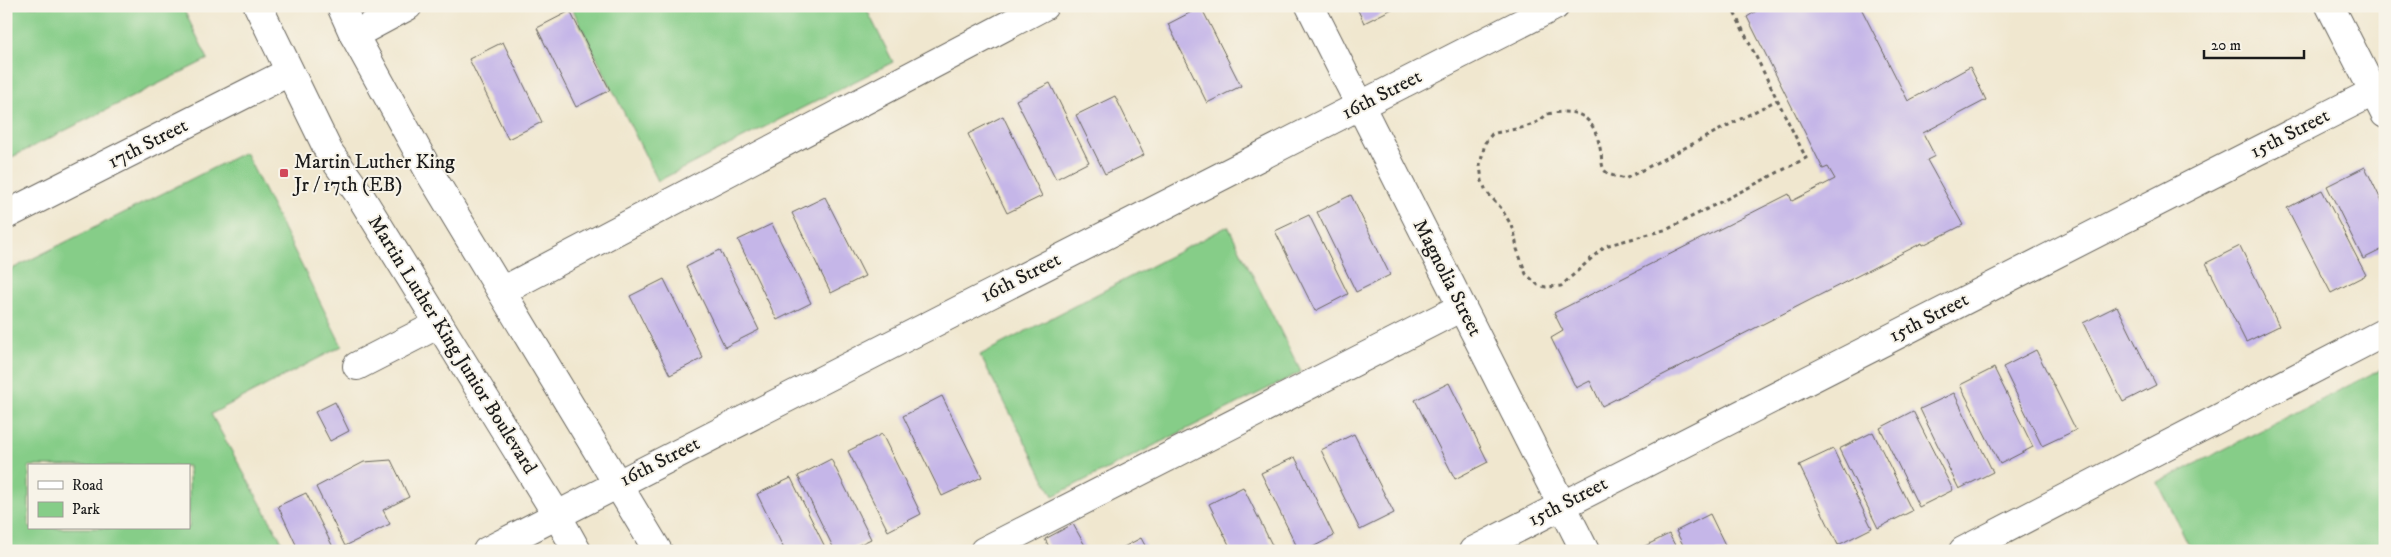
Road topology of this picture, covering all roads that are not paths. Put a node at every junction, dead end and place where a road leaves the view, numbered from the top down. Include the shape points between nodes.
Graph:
1 (258, 6) edge
2 (341, 6) edge
3 (408, 6) edge
4 (1044, 6) edge
5 (1310, 6) edge
6 (1555, 6) edge
7 (2330, 6) edge
8 (354, 35) junction
9 (289, 72) junction
10 (2381, 97) edge
11 (1360, 106) junction
12 (6, 215) edge
13 (502, 291) junction
14 (1462, 306) junction
15 (439, 324) junction
16 (2385, 332) edge
17 (357, 366) dead end
18 (619, 483) junction
19 (1562, 505) junction
20 (557, 515) junction
21 (486, 551) edge
22 (577, 551) edge
23 (658, 551) edge
24 (984, 551) edge
25 (1473, 551) edge
26 (1585, 551) edge
27 (1963, 551) edge

1 - 9 street, Martin Luther King Junior Boulevard
2 - 8 street
3 - 8 street
4 - 13 street
5 - 11 street, Magnolia Street
6 - 11 street, 16th Street
7 - 10 street
8 - 13 street via 431,175
9 - 12 street, 17th Street
9 - 15 street, Martin Luther King Junior Boulevard via 330,152
10 - 19 street, 15th Street
11 - 14 street, Magnolia Street
11 - 18 street, 16th Street
13 - 18 street
14 - 19 street, Magnolia Street
14 - 24 street
15 - 17 street
15 - 20 street, Martin Luther King Junior Boulevard
16 - 27 street
18 - 20 street, 16th Street
18 - 23 street
19 - 25 street, 15th Street
19 - 26 street, Magnolia Street
20 - 21 street, 16th Street
20 - 22 street, Martin Luther King Junior Boulevard

